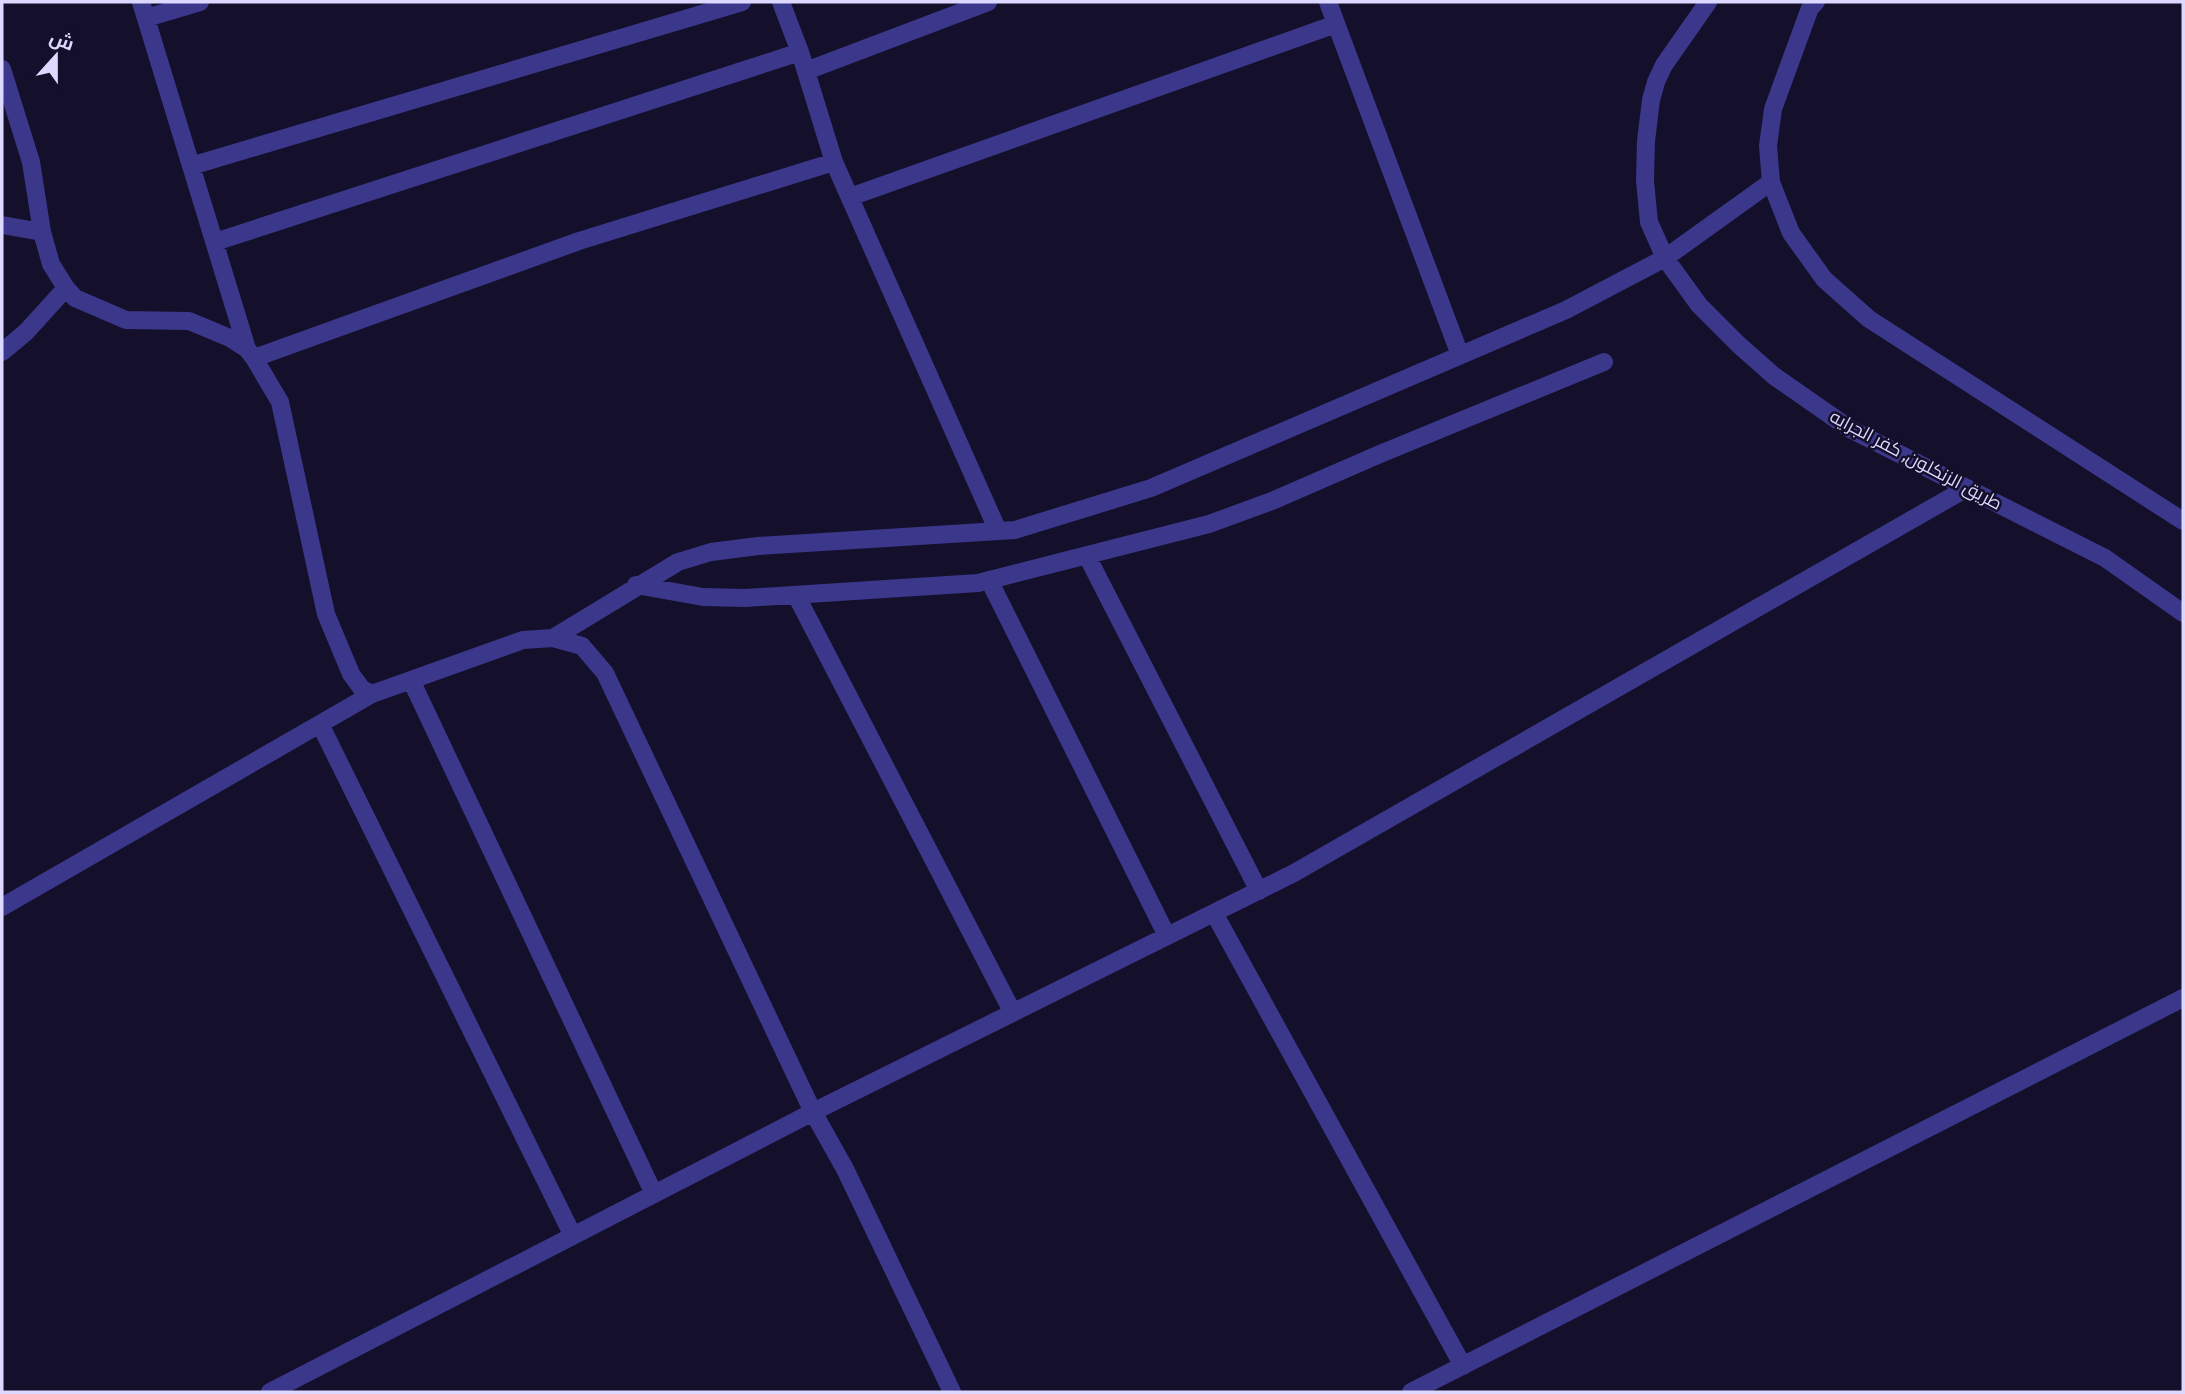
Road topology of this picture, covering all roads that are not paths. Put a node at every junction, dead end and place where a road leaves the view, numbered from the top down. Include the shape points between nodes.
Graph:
1 (200, 2) edge
2 (742, 2) edge
3 (781, 2) edge
4 (988, 2) edge
5 (1328, 2) edge
6 (1708, 2) edge
7 (1816, 2) edge
8 (143, 10) edge
9 (1336, 24) junction
10 (800, 52) junction
11 (2, 69) edge
12 (806, 71) junction
13 (834, 162) junction
14 (191, 166) junction
15 (1771, 183) junction
16 (850, 197) junction
17 (2, 225) edge
18 (42, 232) junction
19 (215, 242) junction
20 (1665, 258) junction
21 (66, 288) junction
22 (2, 352) edge
23 (251, 353) junction
24 (1460, 355) junction
25 (1604, 362) dead end
26 (1967, 488) junction
27 (2183, 521) edge
28 (998, 531) junction
29 (1087, 556) junction
30 (989, 580) junction
31 (636, 585) junction
32 (796, 595) junction
33 (2183, 613) edge
34 (553, 638) junction
35 (411, 680) junction
36 (372, 694) junction
37 (320, 724) junction
38 (1259, 891) junction
39 (2, 907) edge
40 (1214, 913) junction
41 (1167, 936) junction
42 (2183, 999) edge
43 (1013, 1013) junction
44 (813, 1112) junction
45 (654, 1194) junction
46 (573, 1236) junction
47 (1463, 1366) junction
48 (274, 1391) edge
49 (952, 1392) edge
50 (1411, 1392) edge

1 - 8 street
2 - 14 street
3 - 10 street
4 - 12 street
5 - 9 street
6 - 20 street, طريق الزنكلون, كفر الجرايه via 1664,65 1651,100 1645,181 1649,222
7 - 15 street via 1773,109
8 - 14 street
9 - 16 street
9 - 24 street
10 - 12 street
10 - 19 street
11 - 18 street via 31,162
12 - 13 street
13 - 16 street
13 - 23 street via 579,241
14 - 19 street
15 - 20 street
15 - 27 street via 1797,242 1824,279 1869,319
16 - 28 street
17 - 18 street
18 - 21 street via 51,264
19 - 23 street
20 - 24 street via 1566,310
20 - 26 street, طريق الزنكلون, كفر الجرايه via 1699,305 1774,376 1850,429
21 - 22 street
21 - 23 street via 75,299 126,320 188,321 230,338
23 - 36 street via 280,402 326,614 351,674
24 - 28 street via 1151,488 1015,530
25 - 29 street via 1272,501 1209,524
26 - 33 street, طريق الزنكلون, كفر الجرايه via 2105,558
26 - 38 street
28 - 31 street via 758,545 711,552 678,562
29 - 30 street
29 - 38 street
30 - 32 street
30 - 41 street
31 - 32 street via 703,597
31 - 34 street
32 - 43 street
34 - 35 street via 523,640
34 - 44 street via 582,646 605,673
35 - 36 street
35 - 45 street
36 - 37 street
37 - 39 street
37 - 46 street
38 - 40 street
40 - 41 street
40 - 47 street
41 - 43 street
42 - 47 street
43 - 44 street
44 - 45 street
44 - 49 street
45 - 46 street
46 - 48 street
47 - 50 street

